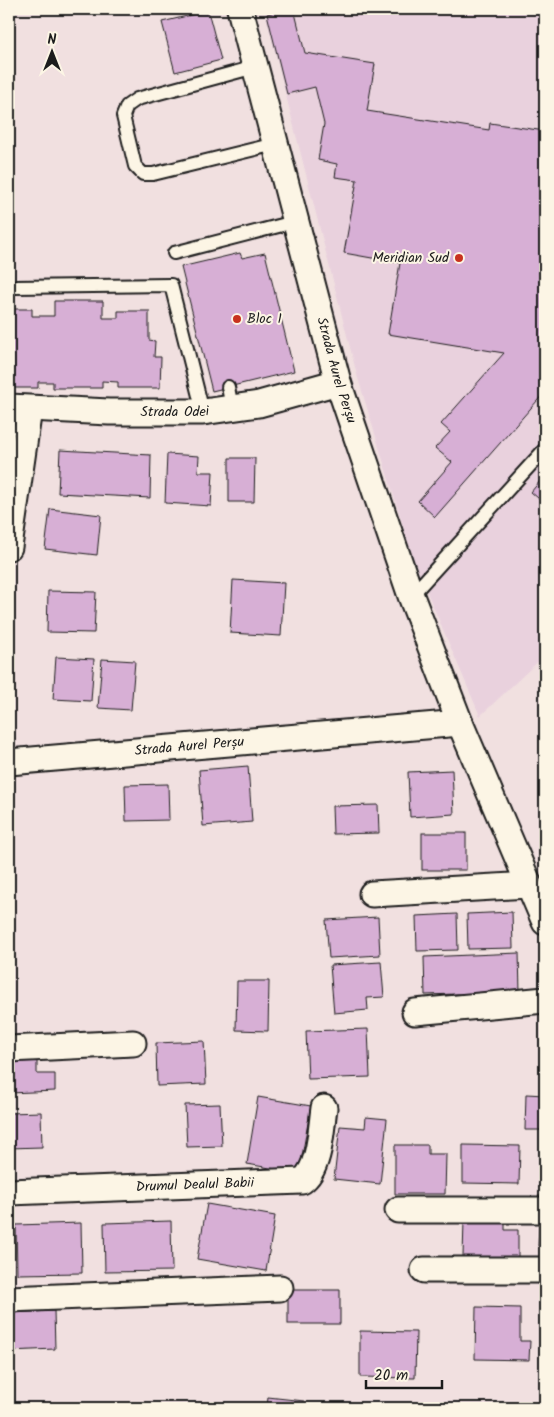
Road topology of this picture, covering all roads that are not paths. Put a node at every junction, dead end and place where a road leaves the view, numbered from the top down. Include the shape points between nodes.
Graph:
1 (240, 9) edge
2 (255, 68) junction
3 (275, 144) junction
4 (294, 222) junction
5 (174, 253) dead end
6 (14, 287) dead end
7 (338, 382) junction
8 (19, 408) edge
9 (203, 412) junction
10 (545, 449) edge
11 (9, 547) edge
12 (411, 596) junction
13 (460, 723) junction
14 (9, 762) edge
15 (529, 885) junction
16 (372, 894) dead end
17 (545, 922) edge
18 (545, 1000) edge
19 (415, 1012) dead end
20 (133, 1043) dead end
21 (9, 1049) edge
22 (324, 1108) dead end
23 (9, 1192) edge
24 (398, 1210) dead end
25 (545, 1210) edge
26 (424, 1270) dead end
27 (545, 1270) edge
28 (280, 1288) dead end
29 (9, 1299) edge

1 - 2 street, Strada Aurel Perșu
2 - 3 street, Strada Aurel Perșu
2 - 3 lane via 137,99 127,106 123,116 135,166 143,174 153,174
3 - 4 street, Strada Aurel Perșu
4 - 5 lane
4 - 7 street, Strada Aurel Perșu
6 - 9 lane via 171,285
7 - 9 street, Strada Odei via 292,396 230,397
7 - 12 street, Strada Aurel Perșu
8 - 9 street, Strada Odei
8 - 11 street
10 - 12 lane
12 - 13 street, Strada Aurel Perșu
13 - 14 street, Strada Aurel Perșu
13 - 15 street, Strada Aurel Perșu
15 - 16 street
15 - 17 street, Strada Aurel Perșu
18 - 19 street
20 - 21 street
22 - 23 street, Drumul Dealul Babii via 315,1164 311,1175 302,1181
24 - 25 street
26 - 27 street
28 - 29 street

